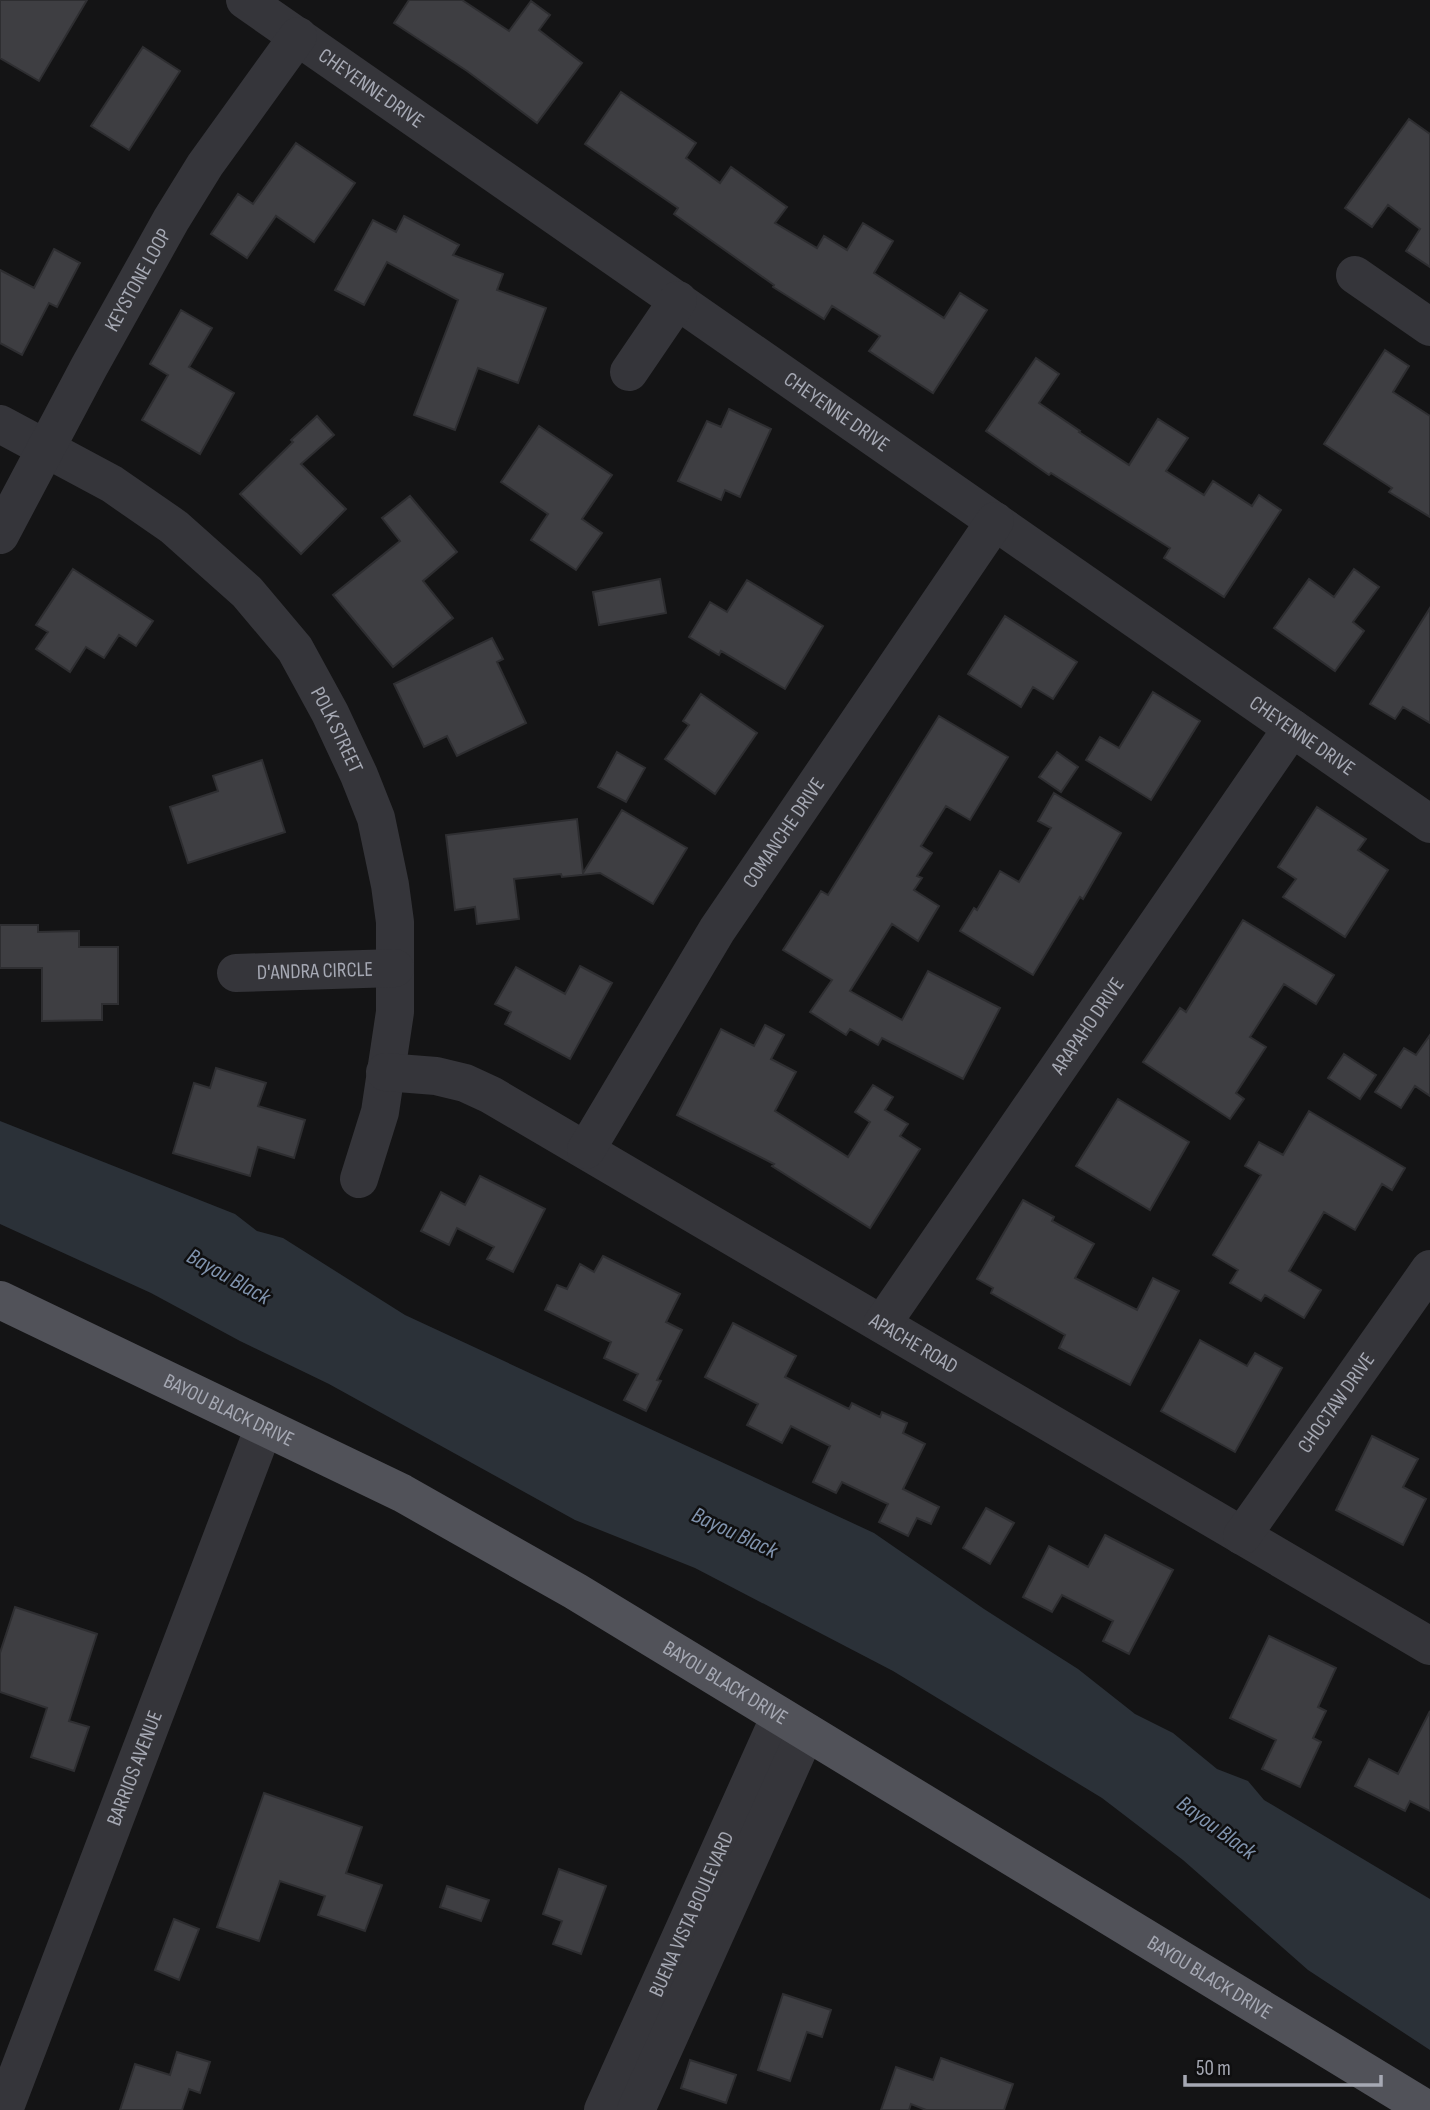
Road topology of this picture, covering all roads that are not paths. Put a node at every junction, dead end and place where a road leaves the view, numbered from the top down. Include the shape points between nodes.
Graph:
1 (245, 0) edge
2 (298, 36) junction
3 (1355, 275) dead end
4 (678, 300) junction
5 (1430, 327) edge
6 (629, 372) dead end
7 (0, 424) edge
8 (46, 450) junction
9 (995, 521) junction
10 (0, 536) edge
11 (1292, 728) junction
12 (1430, 824) edge
13 (395, 968) junction
14 (236, 973) dead end
15 (386, 1072) junction
16 (586, 1150) junction
17 (359, 1179) dead end
18 (1430, 1269) edge
19 (0, 1300) edge
20 (882, 1324) junction
21 (264, 1427) junction
22 (1242, 1536) junction
23 (1430, 1646) edge
24 (793, 1724) junction
25 (4, 2110) edge
26 (603, 2110) edge
27 (636, 2110) edge
28 (1428, 2110) edge

1 - 2 street, CHEYENNE DRIVE
2 - 4 street, CHEYENNE DRIVE
2 - 8 street, KEYSTONE LOOP via 170,220
3 - 5 street
4 - 6 street
4 - 9 street, CHEYENNE DRIVE
7 - 8 street, POLK STREET
8 - 10 street, KEYSTONE LOOP
8 - 13 street, POLK STREET via 112,484 174,527 247,592 295,649 330,713 376,818 395,922
9 - 11 street, CHEYENNE DRIVE
9 - 16 street, COMANCHE DRIVE via 717,930
11 - 12 street, CHEYENNE DRIVE
11 - 20 street, ARAPAHO DRIVE
13 - 14 street, D'ANDRA CIRCLE
13 - 15 street, POLK STREET via 395,1012
15 - 16 street, APACHE ROAD via 465,1083
15 - 17 street, POLK STREET via 380,1112
16 - 20 street, APACHE ROAD
18 - 22 street, CHOCTAW DRIVE
19 - 21 main road, BAYOU BLACK DRIVE
20 - 22 street, APACHE ROAD
21 - 24 main road, BAYOU BLACK DRIVE via 402,1493 575,1591
21 - 25 street, BARRIOS AVENUE
22 - 23 street, APACHE ROAD
24 - 26 street, BUENA VISTA BOULEVARD
24 - 27 street, BUENA VISTA BOULEVARD
24 - 28 main road, BAYOU BLACK DRIVE

